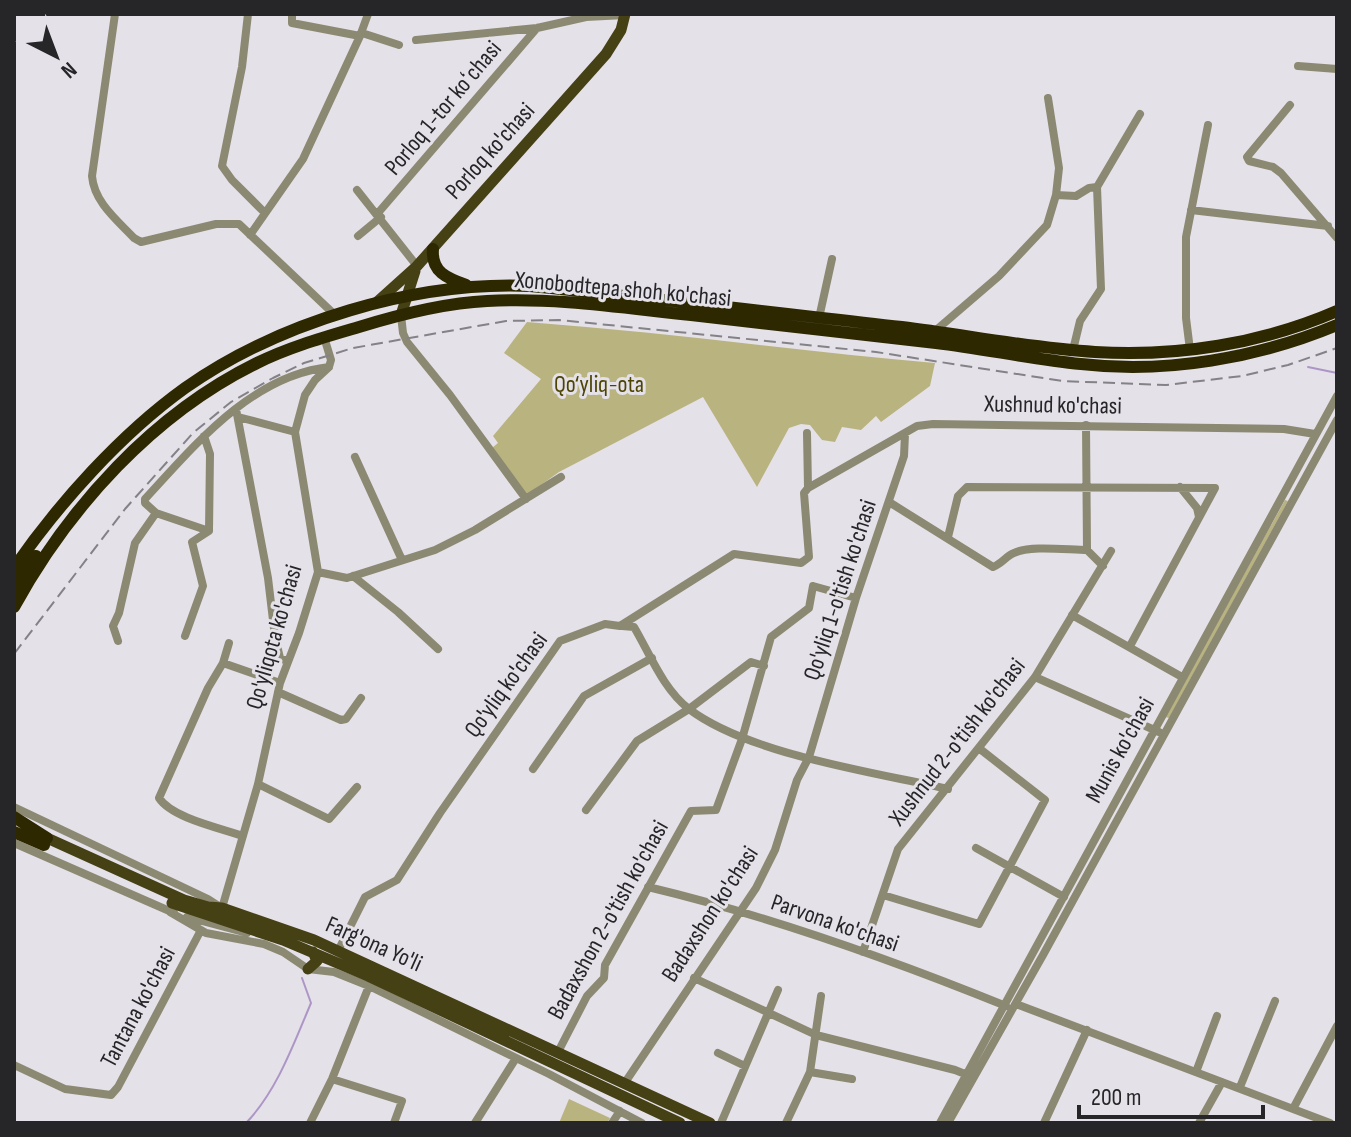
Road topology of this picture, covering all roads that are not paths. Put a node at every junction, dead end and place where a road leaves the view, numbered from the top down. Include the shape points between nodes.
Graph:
1 (115, 14) edge
2 (248, 14) edge
3 (292, 14) edge
4 (368, 14) edge
5 (625, 14) edge
6 (537, 28) junction
7 (361, 34) junction
8 (416, 40) dead end
9 (399, 45) dead end
10 (1298, 66) dead end
11 (1337, 69) edge
12 (1048, 98) dead end
13 (1290, 105) dead end
14 (1140, 114) dead end
15 (1208, 125) dead end
16 (1097, 187) junction
17 (357, 190) dead end
18 (1056, 195) junction
19 (1191, 210) junction
20 (265, 213) junction
21 (380, 215) junction
22 (1328, 226) junction
23 (250, 235) junction
24 (358, 236) dead end
25 (1337, 238) edge
26 (433, 249) junction
27 (832, 259) dead end
28 (417, 266) junction
29 (469, 286) junction
30 (408, 296) junction
31 (373, 306) junction
32 (1337, 311) edge
33 (401, 315) junction
34 (337, 317) junction
35 (818, 324) junction
36 (1337, 325) edge
37 (935, 331) junction
38 (324, 337) junction
39 (1073, 350) junction
40 (1190, 350) junction
41 (329, 367) junction
42 (1337, 396) edge
43 (237, 413) junction
44 (1337, 420) edge
45 (1086, 425) junction
46 (295, 432) junction
47 (807, 433) dead end
48 (905, 434) junction
49 (1315, 434) junction
50 (204, 436) junction
51 (1308, 449) junction
52 (1318, 454) junction
53 (355, 457) dead end
54 (561, 477) dead end
55 (807, 485) junction
56 (1087, 486) junction
57 (1180, 487) junction
58 (1289, 496) junction
59 (526, 499) junction
60 (87, 501) junction
61 (889, 502) junction
62 (156, 513) junction
63 (1199, 518) junction
64 (209, 531) junction
65 (948, 537) junction
66 (1087, 550) junction
67 (1111, 551) dead end
68 (402, 560) junction
69 (1103, 566) junction
70 (318, 572) junction
71 (353, 576) junction
72 (16, 577) edge
73 (856, 598) junction
74 (14, 607) edge
75 (1072, 615) junction
76 (620, 626) junction
77 (185, 636) dead end
78 (118, 641) dead end
79 (229, 643) dead end
80 (1130, 646) junction
81 (438, 649) dead end
82 (652, 658) junction
83 (287, 661) junction
84 (223, 663) junction
85 (764, 666) junction
86 (1035, 677) junction
87 (1182, 677) junction
88 (279, 688) junction
89 (361, 698) dead end
90 (689, 709) junction
91 (1158, 732) junction
92 (742, 739) junction
93 (980, 749) junction
94 (809, 757) junction
95 (533, 769) dead end
96 (258, 784) junction
97 (357, 787) dead end
98 (948, 789) junction
99 (1115, 800) junction
100 (1125, 805) junction
101 (586, 810) dead end
102 (15, 814) edge
103 (14, 833) edge
104 (243, 836) junction
105 (46, 842) junction
106 (14, 843) edge
107 (976, 848) dead end
108 (1009, 866) junction
109 (1076, 874) junction
110 (1085, 879) junction
111 (648, 887) junction
112 (883, 895) junction
113 (1064, 897) junction
114 (222, 908) junction
115 (170, 912) junction
116 (740, 912) junction
117 (201, 930) junction
118 (283, 940) junction
119 (338, 951) junction
120 (312, 952) junction
121 (863, 952) junction
122 (308, 969) junction
123 (694, 978) junction
124 (369, 986) junction
125 (778, 990) dead end
126 (821, 996) dead end
127 (1275, 1001) dead end
128 (1011, 1005) junction
129 (767, 1014) junction
130 (1217, 1016) dead end
131 (1337, 1026) edge
132 (1087, 1030) junction
133 (816, 1035) junction
134 (558, 1052) junction
135 (718, 1053) dead end
136 (516, 1058) junction
137 (14, 1065) edge
138 (745, 1066) junction
139 (810, 1072) junction
140 (1196, 1072) junction
141 (971, 1076) junction
142 (332, 1079) junction
143 (852, 1079) dead end
144 (1222, 1082) junction
145 (624, 1084) junction
146 (1240, 1087) junction
147 (1294, 1107) junction
148 (647, 1108) junction
149 (620, 1111) junction
150 (310, 1123) edge
151 (394, 1123) edge
152 (475, 1123) edge
153 (612, 1123) edge
154 (642, 1123) edge
155 (658, 1123) edge
156 (680, 1123) edge
157 (710, 1123) edge
158 (721, 1123) edge
159 (786, 1123) edge
160 (940, 1123) edge
161 (948, 1123) edge
162 (1044, 1123) edge
163 (1199, 1123) edge
164 (1330, 1123) edge

1 - 23 street via 92,176 102,204 137,241 226,223 239,224
2 - 20 street via 222,162 228,176
3 - 7 street via 292,23
4 - 7 street
5 - 6 street, Porloq 1-tor koʻchasi
5 - 26 main road, Porloq ko'chasi via 609,50
6 - 8 street, Porloq 1-tor koʻchasi
6 - 21 street, Porloq 1-tor koʻchasi
7 - 9 street
7 - 20 street via 303,159
10 - 11 street
12 - 18 street via 1059,168
13 - 22 street via 1247,157 1281,173
14 - 16 street
15 - 19 street
16 - 18 street via 1076,196
16 - 39 street via 1101,289 1080,321
17 - 21 street
18 - 37 street via 1047,225 999,276
19 - 22 street
19 - 40 street via 1186,237
20 - 23 street
21 - 24 street, Porloq 1-tor koʻchasi
21 - 28 street
22 - 25 street
23 - 34 street
26 - 28 main road, Porloq ko'chasi
26 - 29 highway via 440,272
27 - 35 street
28 - 30 main road
28 - 31 main road, Porloq ko'chasi
29 - 30 highway, Xonobodtepa shoh ko'chasi
29 - 35 highway, Xonobodtepa shoh ko'chasi via 530,286
30 - 31 highway, Xonobodtepa shoh ko'chasi
30 - 33 main road
31 - 34 highway, Xonobodtepa shoh ko'chasi
32 - 40 highway, Xonobodtepa shoh ko'chasi via 1273,334
33 - 35 highway, Xonobodtepa shoh ko'chasi via 465,303 540,301
33 - 38 highway, Xonobodtepa shoh ko'chasi
33 - 59 street via 407,342
34 - 72 highway, Xonobodtepa shoh ko'chasi via 235,358 169,400 51,519
35 - 36 highway, Xonobodtepa shoh ko'chasi via 1118,366 1239,355
35 - 37 highway, Xonobodtepa shoh ko'chasi
37 - 39 highway, Xonobodtepa shoh ko'chasi
38 - 41 street
38 - 60 highway, Xonobodtepa shoh ko'chasi via 258,362 210,390 154,432
39 - 40 highway, Xonobodtepa shoh ko'chasi
41 - 43 street via 310,369 272,386
41 - 46 street, Qo'yliqota ko'chasi via 305,395
42 - 49 street, Munis ko'chasi
43 - 46 street
43 - 50 street
43 - 83 street via 275,637 280,658
44 - 52 street, Munis ko'chasi
45 - 48 street, Xushnud ko'chasi via 933,424
45 - 49 street, Xushnud ko'chasi
45 - 56 street
46 - 70 street, Qo'yliqota ko'chasi
47 - 55 street, Qo'yliq ko'chasi
48 - 55 street, Xushnud ko'chasi
48 - 61 street, Qo'yliq 1-o'tish ko'chasi via 904,456
49 - 51 street, Munis ko'chasi
50 - 62 street via 145,499
50 - 64 street via 210,454
51 - 52 street
51 - 58 street, Munis ko'chasi
52 - 58 street, Munis ko'chasi
53 - 68 street
54 - 59 street
55 - 76 street, Qo'yliq ko'chasi via 809,557 801,563 734,554
56 - 57 street
56 - 65 street via 967,487 958,496
56 - 66 street
57 - 63 street
57 - 63 street via 1215,488
58 - 87 street, Munis ko'chasi
58 - 91 street, Munis ko'chasi
59 - 68 street via 450,543
60 - 72 highway
60 - 74 highway, Xonobodtepa shoh ko'chasi
61 - 65 street
61 - 73 street, Qo'yliq 1-o'tish ko'chasi
62 - 64 street
62 - 78 street via 135,543 113,626
63 - 80 street
64 - 77 street via 192,542 203,586
65 - 66 street via 993,567 1013,553 1029,550
66 - 69 street
67 - 69 street, Xushnud 2-o'tish ko'chasi
68 - 71 street
69 - 75 street, Xushnud 2-o'tish ko'chasi
70 - 71 street
70 - 83 street, Qo'yliqota ko'chasi
71 - 81 street
73 - 85 street via 813,586 809,608 771,637
73 - 94 street, Qo'yliq 1-o'tish ko'chasi
75 - 80 street
75 - 86 street, Xushnud 2-o'tish ko'chasi
76 - 82 street via 634,627
76 - 119 street, Qo'yliq ko'chasi via 605,624 560,641 397,880 365,897
79 - 84 street
80 - 87 street
82 - 90 street via 669,689
82 - 95 street via 584,696
83 - 88 street, Qo'yliqota ko'chasi
84 - 88 street
84 - 104 street via 159,798 181,817
85 - 90 street, Qo'yliq 1-o'tish ko'chasi via 751,662
85 - 92 street
86 - 91 street
86 - 93 street, Xushnud 2-o'tish ko'chasi
87 - 91 street, Munis ko'chasi
88 - 89 street via 341,720
88 - 96 street, Qo'yliqota ko'chasi
90 - 92 street
90 - 101 street, Qo'yliq 1-o'tish ko'chasi via 637,741
91 - 99 street, Munis ko'chasi
91 - 100 street, Munis ko'chasi
92 - 94 street
92 - 111 street, Badaxshon 2-o'tish ko'chasi via 716,810 691,811
93 - 98 street, Xushnud 2-o'tish ko'chasi
93 - 108 street via 1045,800
94 - 98 street
94 - 116 street, Badaxshon ko'chasi via 775,850
96 - 97 street via 329,819
96 - 104 street, Qo'yliqota ko'chasi
98 - 112 street, Xushnud 2-o'tish ko'chasi via 898,849
99 - 100 street
99 - 109 street, Munis ko'chasi
100 - 110 street, Munis ko'chasi
102 - 105 highway, Farg'ona Yo'li
102 - 114 street
103 - 105 highway, Farg'ona Yo'li
104 - 114 street, Qo'yliqota ko'chasi
105 - 114 main road, Farg'ona Yo'li via 184,900
105 - 118 main road, Farg'ona Yo'li via 187,909
106 - 115 street
107 - 108 street
108 - 112 street via 979,924
108 - 113 street
109 - 110 street
109 - 113 street, Munis ko'chasi
110 - 128 street, Munis ko'chasi
111 - 116 street, Parvona ko'chasi
111 - 134 street, Badaxshon 2-o'tish ko'chasi via 605,965 604,978 587,996
112 - 121 street, Xushnud 2-o'tish ko'chasi
113 - 128 street, Munis ko'chasi
114 - 119 main road, Farg'ona Yo'li
115 - 117 street
115 - 118 street
116 - 121 street, Parvona ko'chasi
116 - 123 street, Badaxshon ko'chasi
117 - 122 street via 275,948
117 - 137 street, Tantana ko'chasi via 111,1095 65,1089
118 - 120 main road, Farg'ona Yo'li
119 - 134 main road, Farg'ona Yo'li
120 - 122 main road via 317,961
120 - 148 main road, Farg'ona Yo'li
121 - 128 street, Parvona ko'chasi
122 - 124 street via 334,972
123 - 129 street
123 - 145 street, Badaxshon ko'chasi
124 - 136 street
124 - 142 street
125 - 129 street
126 - 133 street
127 - 146 street
128 - 132 street, Parvona ko'chasi
128 - 141 street, Munis ko'chasi
129 - 133 street
129 - 138 street
130 - 140 street
131 - 147 street
132 - 140 street, Parvona ko'chasi
132 - 162 street
133 - 139 street
133 - 141 street
134 - 145 main road, Farg'ona Yo'li
135 - 138 street
136 - 149 street
136 - 152 street
138 - 158 street
139 - 143 street
139 - 159 street
140 - 144 street, Parvona ko'chasi
141 - 160 street, Munis ko'chasi
141 - 161 street, Munis ko'chasi
142 - 150 street
142 - 151 street via 402,1101
144 - 146 street, Parvona ko'chasi
144 - 163 street
145 - 157 main road, Farg'ona Yo'li
146 - 147 street, Parvona ko'chasi
147 - 164 street, Parvona ko'chasi
148 - 155 main road
148 - 156 main road, Farg'ona Yo'li
149 - 153 street
149 - 154 street

